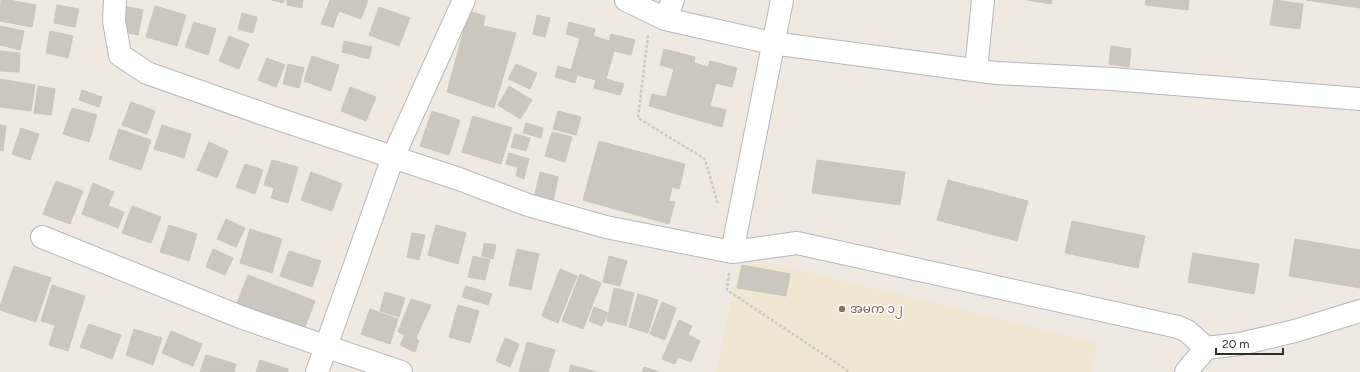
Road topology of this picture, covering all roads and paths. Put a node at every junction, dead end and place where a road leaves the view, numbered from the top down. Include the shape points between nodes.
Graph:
1 (115, 0) edge
2 (464, 0) edge
3 (626, 0) edge
4 (782, 0) edge
5 (983, 0) edge
6 (669, 9) edge
7 (772, 43) junction
8 (976, 70) junction
9 (1360, 99) edge
10 (393, 157) junction
11 (42, 237) dead end
12 (732, 252) junction
13 (1360, 311) edge
14 (326, 346) junction
15 (1206, 348) junction
16 (316, 372) edge
17 (401, 372) edge
18 (1186, 372) edge

1 - 10 street via 114,21 120,55 147,73
2 - 10 street
3 - 6 street
4 - 7 street
5 - 8 street
6 - 7 street
7 - 8 street
7 - 12 street
8 - 9 street
10 - 12 street via 528,205 606,227
10 - 14 street
11 - 14 street via 242,318
12 - 15 street via 797,243 1178,327 1187,331
13 - 15 street via 1247,343
14 - 16 street
14 - 17 street
15 - 18 street

